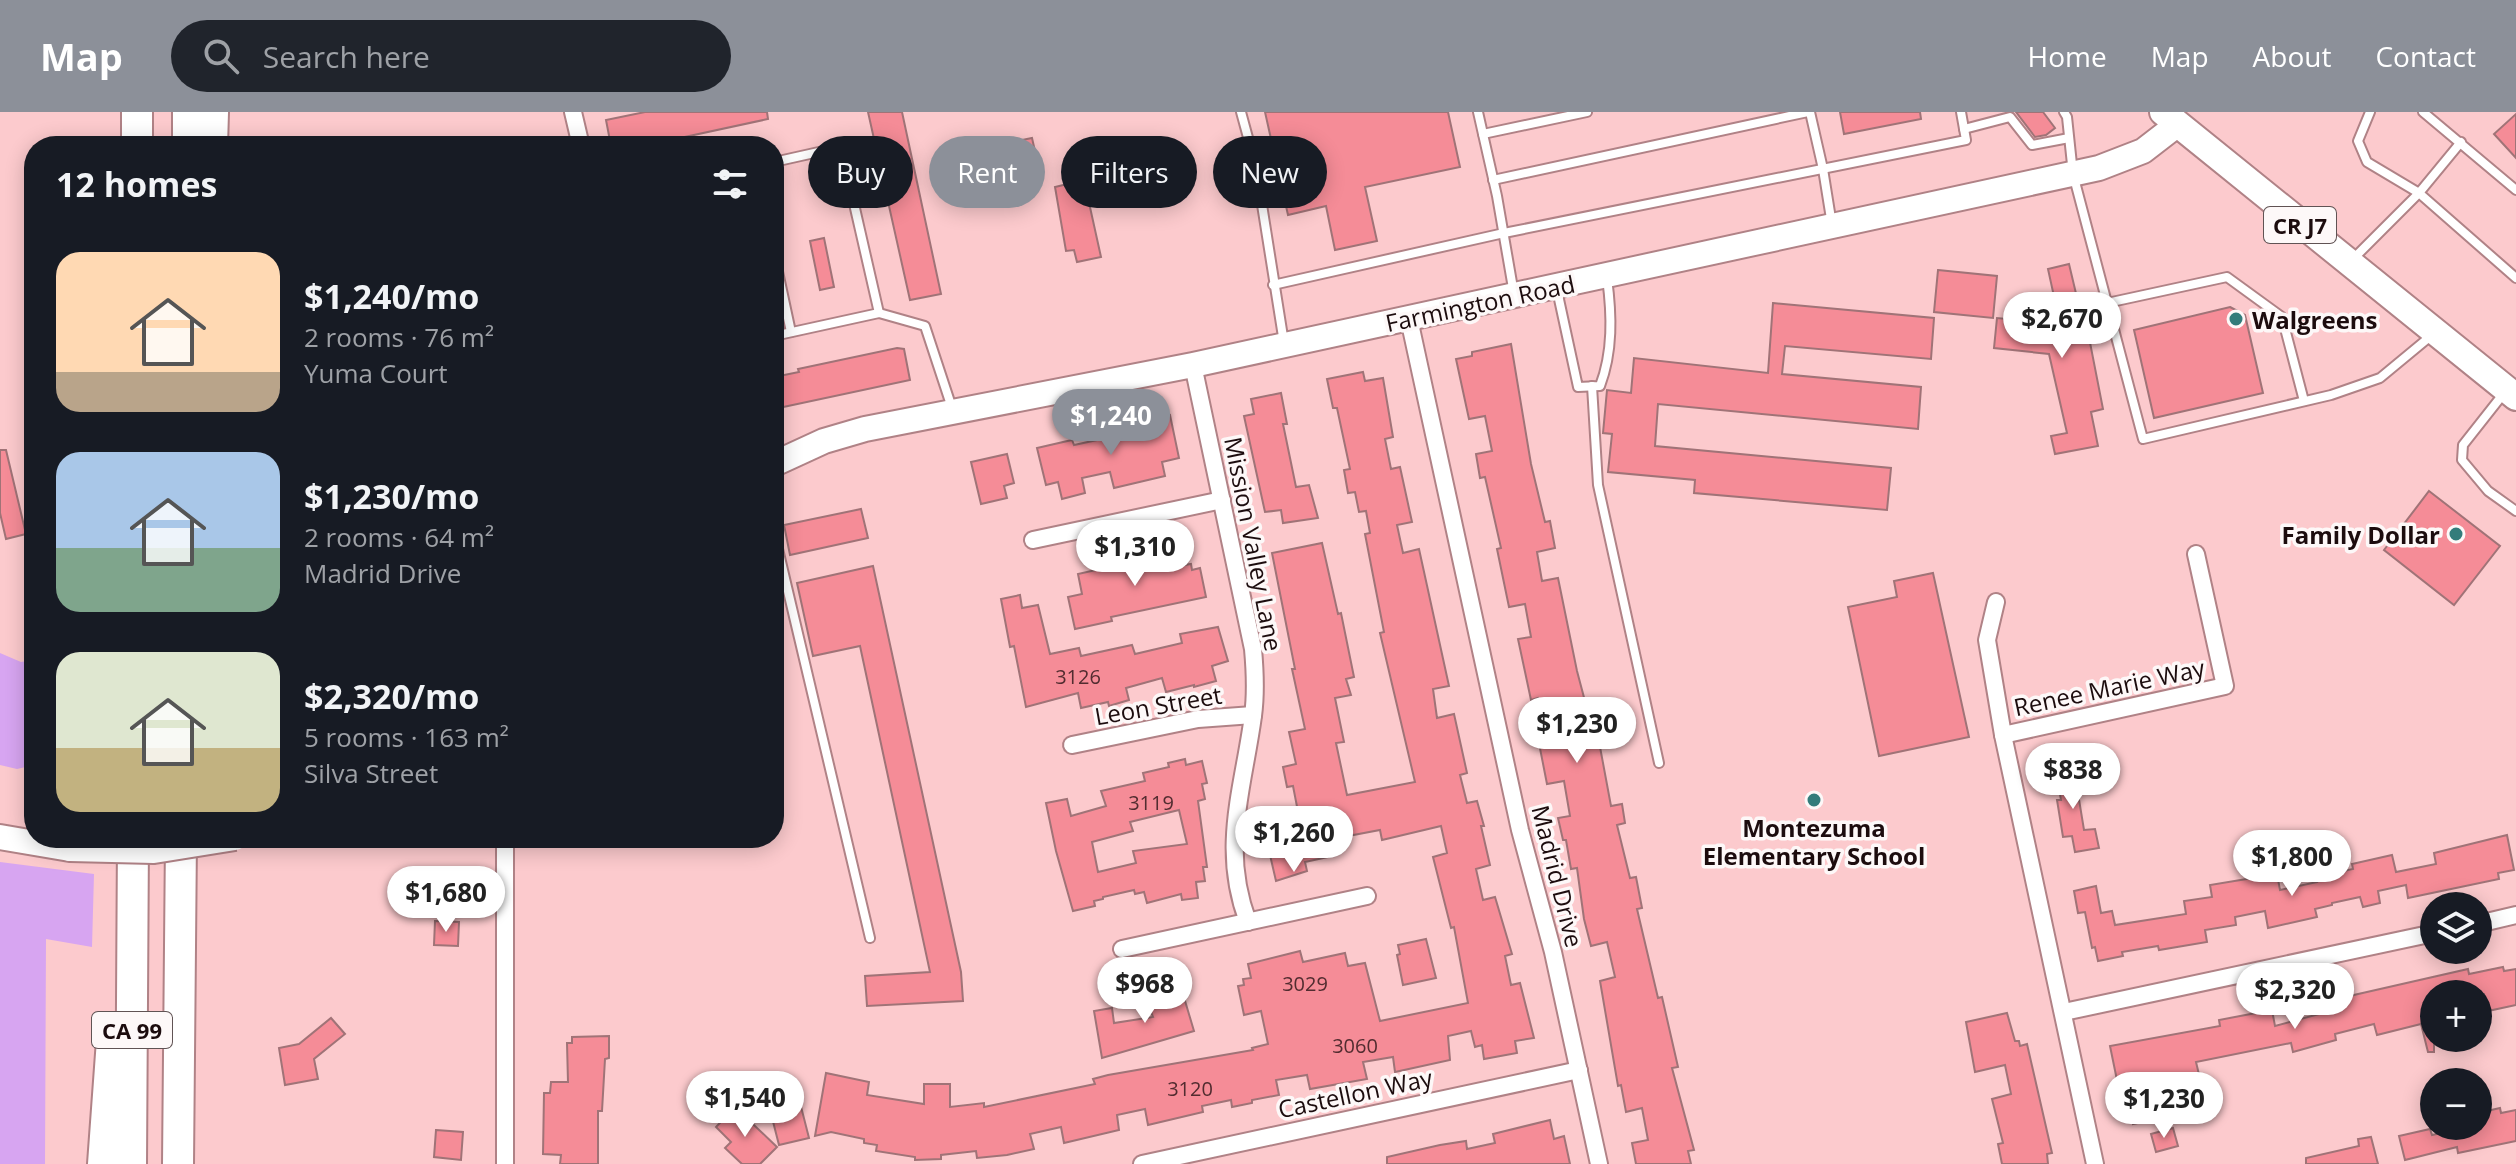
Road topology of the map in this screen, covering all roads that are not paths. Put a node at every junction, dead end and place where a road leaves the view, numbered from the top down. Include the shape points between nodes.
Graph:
1 (137, 112) edge
2 (188, 112) edge
3 (213, 112) edge
4 (573, 112) edge
5 (1241, 112) edge
6 (1478, 112) edge
7 (1587, 112) edge
8 (1809, 112) edge
9 (1961, 112) edge
10 (2064, 112) edge
11 (2370, 112) edge
12 (2423, 112) edge
13 (2170, 118) edge
14 (1964, 129) junction
15 (1483, 134) junction
16 (137, 136) edge
17 (188, 136) edge
18 (212, 136) edge
19 (579, 136) edge
20 (2069, 138) junction
21 (2461, 142) junction
22 (784, 160) edge
23 (1823, 169) junction
24 (2073, 174) junction
25 (1493, 180) junction
26 (2516, 190) edge
27 (2419, 193) junction
28 (1832, 227) junction
29 (1504, 233) junction
30 (2349, 263) junction
31 (1606, 275) junction
32 (2516, 278) edge
33 (1273, 285) junction
34 (1556, 286) junction
35 (1515, 294) junction
36 (784, 299) edge
37 (2107, 303) junction
38 (879, 313) junction
39 (1409, 319) junction
40 (791, 332) junction
41 (2436, 332) junction
42 (784, 334) edge
43 (1285, 345) junction
44 (1193, 365) junction
45 (1592, 386) junction
46 (2513, 390) edge
47 (2304, 401) junction
48 (954, 411) junction
49 (784, 459) edge
50 (1222, 500) junction
51 (2516, 511) edge
52 (1033, 540) dead end
53 (2196, 554) dead end
54 (784, 574) edge
55 (1996, 602) dead end
56 (1253, 715) junction
57 (2003, 735) junction
58 (1072, 745) dead end
59 (1659, 763) dead end
60 (0, 837) edge
61 (24, 841) edge
62 (64, 848) edge
63 (133, 848) edge
64 (173, 848) edge
65 (181, 848) edge
66 (505, 848) edge
67 (132, 896) junction
68 (1367, 896) dead end
69 (2516, 915) edge
70 (2492, 921) edge
71 (1248, 922) junction
72 (2420, 936) edge
73 (870, 938) dead end
74 (1122, 949) dead end
75 (2064, 1012) junction
76 (1579, 1070) junction
77 (103, 1164) edge
78 (131, 1164) edge
79 (178, 1164) edge
80 (505, 1164) edge
81 (1142, 1164) edge
82 (1599, 1164) edge
83 (2095, 1164) edge

1 - 16 highway
2 - 17 highway
3 - 18 highway
4 - 19 street
5 - 33 lane via 1256,167
6 - 15 lane
7 - 15 lane
8 - 23 lane
8 - 25 lane
9 - 14 lane
10 - 20 lane
11 - 27 lane via 2358,141 2367,162
12 - 21 lane
13 - 24 main road, Farmington Road via 2143,151
13 - 30 main road, CR J7
14 - 20 lane via 2010,117 2032,145
14 - 23 lane via 1966,140
15 - 25 lane
20 - 24 lane
21 - 26 lane
21 - 27 lane
22 - 38 lane via 841,147
23 - 28 lane
23 - 29 lane
24 - 28 main road, Farmington Road
24 - 37 lane
25 - 29 lane
27 - 30 lane
27 - 32 lane
28 - 31 main road, Farmington Road
29 - 33 lane
29 - 35 lane
30 - 41 main road, CR J7
31 - 34 main road, Farmington Road
31 - 45 lane via 1608,363 1600,386
33 - 43 lane
34 - 35 main road, Farmington Road
34 - 45 lane via 1578,387
35 - 39 main road, Farmington Road
36 - 40 lane
37 - 47 lane via 2227,277 2282,317
37 - 47 lane via 2143,439
38 - 40 lane
38 - 48 lane via 925,326
39 - 43 main road, Farmington Road
39 - 76 street, Madrid Drive via 1520,830
40 - 42 lane
41 - 46 main road, CR J7
41 - 47 lane via 2380,378
43 - 44 main road, Farmington Road
44 - 48 main road, Farmington Road
44 - 50 street, Mission Valley Lane
45 - 59 lane via 1598,485
46 - 51 lane via 2463,445 2462,460 2488,491
48 - 49 main road, Farmington Road via 865,429
50 - 52 street
50 - 56 street, Mission Valley Lane via 1253,649
53 - 57 street, Renee Marie Way via 2225,686
54 - 73 lane
55 - 57 street via 1987,640
56 - 58 street, Leon Street via 1198,719
56 - 71 street, Mission Valley Lane via 1233,847 1235,878
57 - 75 street
60 - 61 main road, bridge
62 - 64 main road, bridge
63 - 67 highway, CA 99
65 - 79 highway, CA 99
66 - 80 street
67 - 77 highway via 112,1002
67 - 78 highway, CA 99
68 - 71 street
69 - 70 street
71 - 74 street
72 - 75 street
75 - 83 street
76 - 81 street, Castellon Way
76 - 82 street, Madrid Drive

